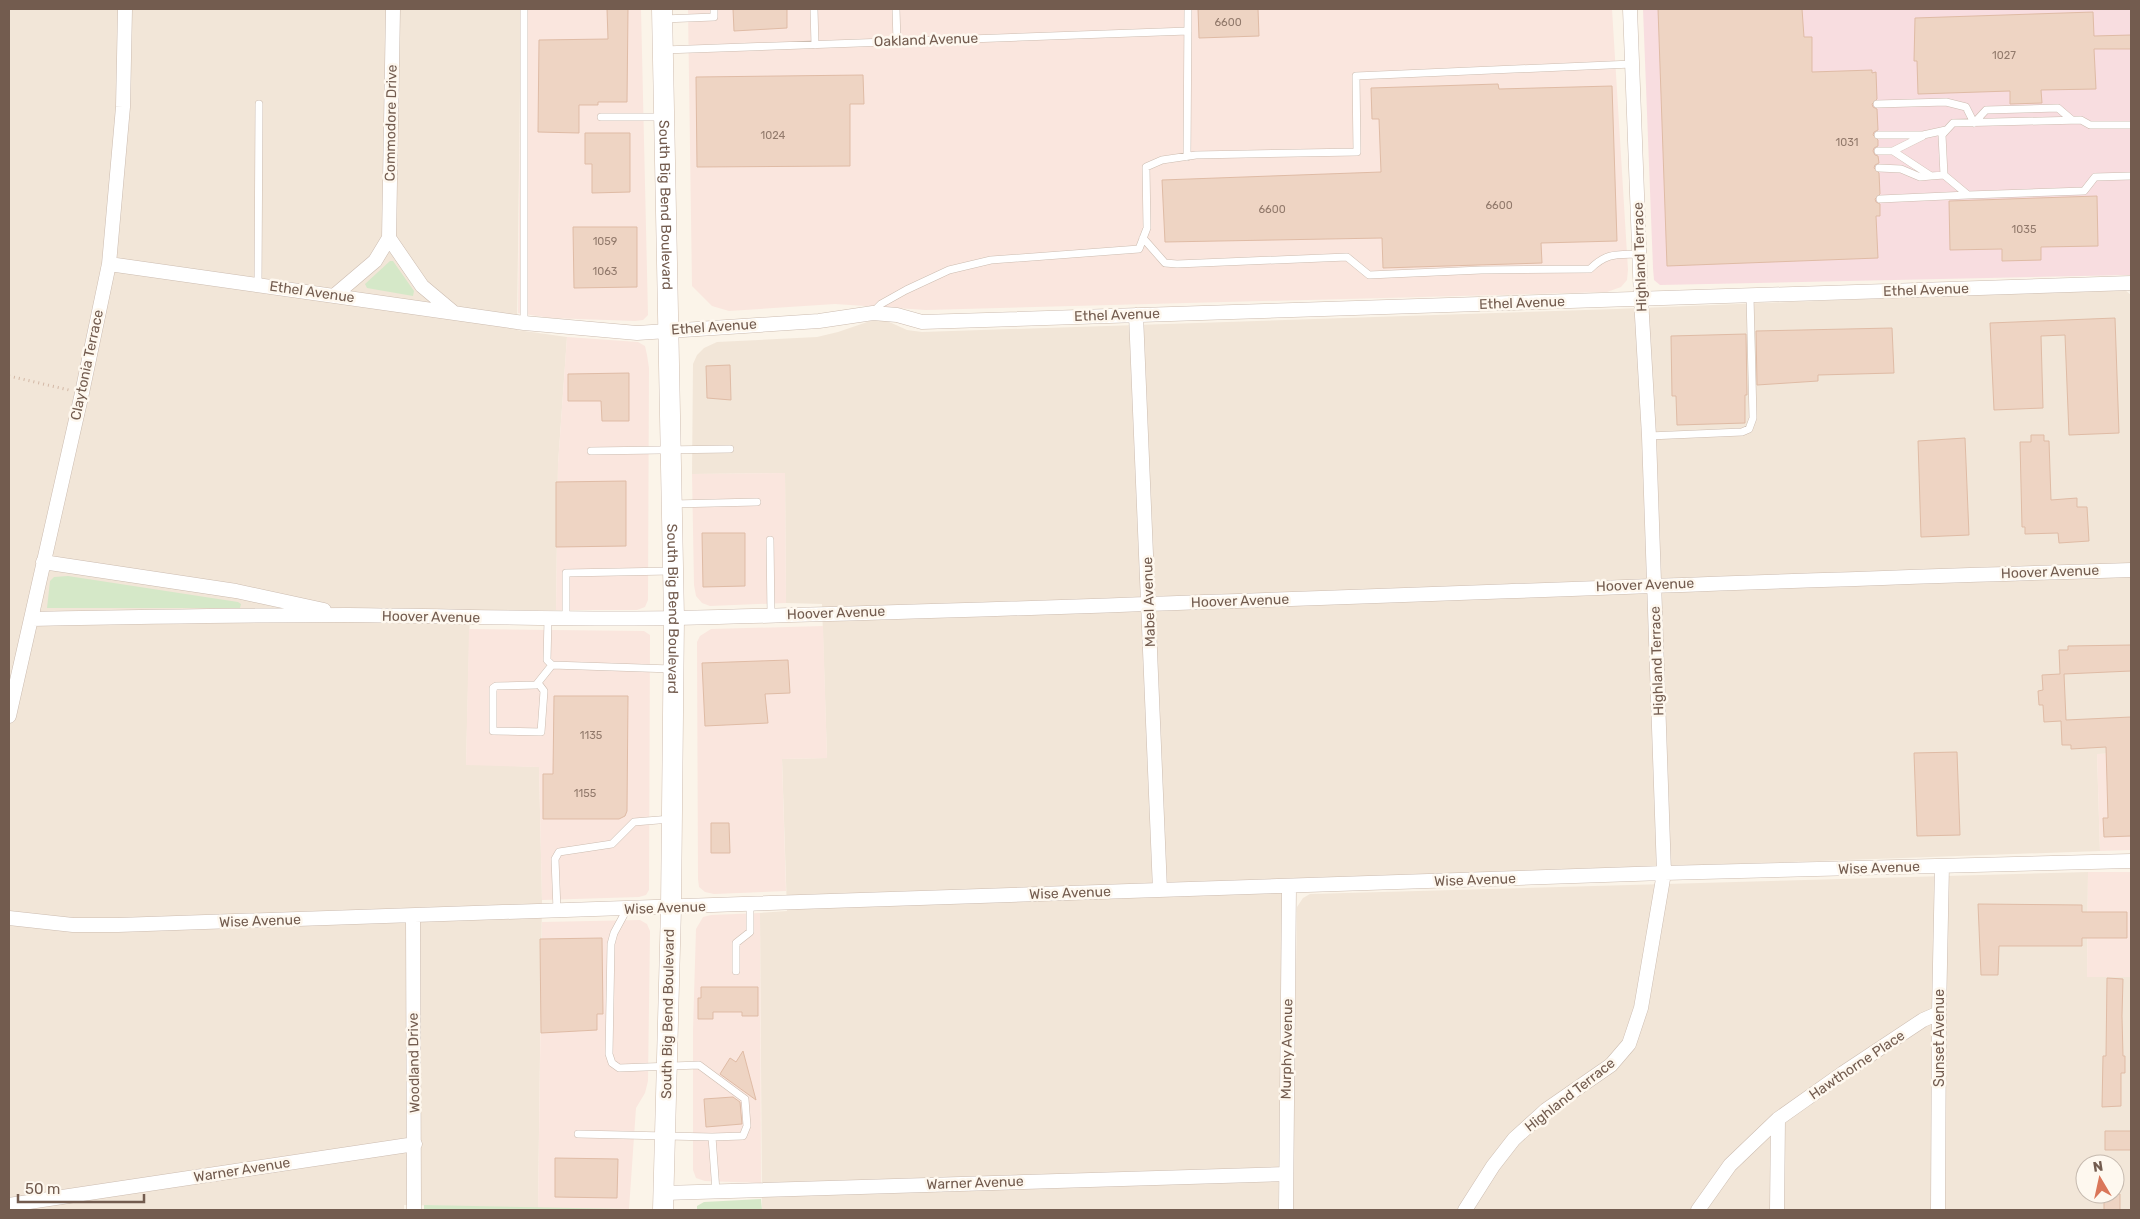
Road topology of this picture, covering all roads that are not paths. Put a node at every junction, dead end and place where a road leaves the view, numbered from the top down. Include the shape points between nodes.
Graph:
1 (125, 9) edge
2 (393, 9) edge
3 (524, 9) edge
4 (714, 9) edge
5 (814, 9) edge
6 (896, 9) edge
7 (1188, 9) edge
8 (1630, 9) edge
9 (662, 14) edge
10 (1188, 31) junction
11 (897, 42) junction
12 (815, 45) junction
13 (664, 50) junction
14 (1632, 64) junction
15 (259, 104) dead end
16 (1877, 104) dead end
17 (601, 117) dead end
18 (666, 117) junction
19 (2072, 120) junction
20 (1974, 123) junction
21 (2131, 125) edge
22 (1947, 130) junction
23 (1878, 135) dead end
24 (1923, 136) junction
25 (1878, 151) dead end
26 (1894, 151) junction
27 (1187, 157) junction
28 (1879, 168) dead end
29 (1944, 174) junction
30 (1931, 176) junction
31 (2131, 176) edge
32 (1968, 195) junction
33 (1880, 199) dead end
34 (389, 238) junction
35 (1143, 238) junction
36 (1640, 254) junction
37 (109, 264) junction
38 (2131, 283) edge
39 (258, 285) junction
40 (335, 295) junction
41 (1750, 296) junction
42 (1641, 299) junction
43 (454, 313) junction
44 (873, 313) junction
45 (1136, 315) junction
46 (524, 323) junction
47 (670, 330) junction
48 (1649, 436) junction
49 (730, 449) dead end
50 (591, 451) dead end
51 (672, 451) junction
52 (757, 502) dead end
53 (672, 504) junction
54 (770, 540) dead end
55 (43, 562) junction
56 (2131, 570) edge
57 (673, 571) junction
58 (1654, 585) junction
59 (1149, 604) junction
60 (349, 615) junction
61 (771, 615) junction
62 (674, 618) junction
63 (32, 619) junction
64 (548, 619) junction
65 (566, 619) junction
66 (552, 665) junction
67 (673, 669) junction
68 (538, 683) junction
69 (9, 716) edge
70 (672, 819) junction
71 (2131, 861) edge
72 (1942, 866) junction
73 (1664, 873) junction
74 (1290, 887) junction
75 (1160, 890) junction
76 (750, 905) junction
77 (671, 908) junction
78 (627, 909) junction
79 (557, 910) junction
80 (413, 917) junction
81 (9, 918) edge
82 (736, 971) dead end
83 (1939, 1013) junction
84 (667, 1067) junction
85 (1778, 1119) junction
86 (578, 1134) dead end
87 (666, 1137) junction
88 (712, 1137) junction
89 (415, 1144) junction
90 (1286, 1174) junction
91 (716, 1191) junction
92 (664, 1201) edge
93 (9, 1205) edge
94 (414, 1210) edge
95 (1286, 1210) edge
96 (1465, 1210) edge
97 (1698, 1210) edge
98 (1777, 1210) edge
99 (1938, 1210) edge

1 - 37 street, Claytonia Terrace via 123,107
2 - 34 street, Commodore Drive
3 - 46 lane
4 - 9 lane via 714,17
5 - 12 lane
6 - 11 lane
7 - 10 lane
8 - 14 street, Highland Terrace
9 - 13 main road, South Big Bend Boulevard
10 - 11 lane, Oakland Avenue
10 - 27 lane
11 - 12 lane, Oakland Avenue
12 - 13 lane, Oakland Avenue
13 - 18 main road, South Big Bend Boulevard
14 - 27 lane via 1356,76 1357,152
14 - 36 street, Highland Terrace
15 - 39 lane
16 - 20 lane via 1946,102 1966,108
17 - 18 lane
18 - 47 main road, South Big Bend Boulevard
19 - 20 lane
19 - 20 lane via 2058,108 1995,109 1986,110
19 - 21 lane via 2090,125
20 - 22 lane via 1953,124
22 - 24 lane
22 - 29 lane via 1942,135
23 - 24 lane
24 - 26 lane
25 - 26 lane
26 - 30 lane
27 - 35 lane via 1162,160 1146,167 1147,228
28 - 30 lane via 1901,169 1920,177
29 - 30 lane
29 - 32 lane
31 - 32 lane via 2095,177 2084,191
32 - 33 lane
34 - 40 street via 375,261
34 - 43 street via 422,286
35 - 36 lane via 1165,263 1348,257 1369,275 1590,269 1610,255
35 - 44 lane via 1139,249 991,260 950,270 906,290 881,304
36 - 42 street, Highland Terrace
37 - 39 street, Ethel Avenue
37 - 55 street, Claytonia Terrace
38 - 41 street, Ethel Avenue
39 - 40 street, Ethel Avenue
40 - 43 street, Ethel Avenue
41 - 42 street, Ethel Avenue
41 - 48 lane via 1753,418 1749,429 1742,432
42 - 45 street, Ethel Avenue
42 - 48 street, Highland Terrace
43 - 46 street, Ethel Avenue
44 - 45 street, Ethel Avenue via 922,322
44 - 47 street, Ethel Avenue via 819,321
45 - 59 street, Mabel Avenue
46 - 47 street, Ethel Avenue via 637,333
47 - 51 main road, South Big Bend Boulevard
48 - 58 street, Highland Terrace
49 - 51 lane
50 - 51 lane
51 - 53 main road, South Big Bend Boulevard
52 - 53 lane
53 - 57 main road, South Big Bend Boulevard
54 - 61 lane
55 - 60 street, Hoover Avenue via 236,591
55 - 63 street, Claytonia Terrace
56 - 58 street, Hoover Avenue
57 - 62 main road, South Big Bend Boulevard
57 - 65 lane via 566,573
58 - 59 street, Hoover Avenue
58 - 73 street, Highland Terrace
59 - 61 street, Hoover Avenue
59 - 75 street, Mabel Avenue
60 - 63 street, Hoover Avenue
60 - 64 street, Hoover Avenue
61 - 62 street, Hoover Avenue
62 - 65 street, Hoover Avenue
62 - 67 main road, South Big Bend Boulevard
63 - 69 street, Claytonia Terrace
64 - 65 street, Hoover Avenue
64 - 66 lane via 548,660
66 - 67 lane
66 - 68 lane
67 - 70 main road, South Big Bend Boulevard
68 - 68 lane via 493,688 493,731 540,732 544,691
70 - 77 main road, South Big Bend Boulevard
70 - 79 lane via 634,822 612,844 558,852 555,859
71 - 72 street, Wise Avenue
72 - 73 street, Wise Avenue
72 - 83 street, Sunset Avenue
73 - 74 street, Wise Avenue
73 - 96 street, Highland Terrace via 1641,1008 1629,1044 1611,1065 1546,1110 1514,1139
74 - 75 street, Wise Avenue
74 - 90 street, Murphy Avenue
75 - 76 street, Wise Avenue
76 - 77 street, Wise Avenue
76 - 82 lane via 750,932 736,943
77 - 78 street, Wise Avenue
77 - 84 main road, South Big Bend Boulevard
78 - 79 street, Wise Avenue
78 - 84 lane via 611,944 609,1054 612,1063 619,1068
79 - 80 street, Wise Avenue
80 - 81 street, Wise Avenue via 118,925 73,925
80 - 89 street, Woodland Drive
83 - 85 street, Hawthorne Place via 1923,1020
83 - 99 street, Sunset Avenue
84 - 87 main road, South Big Bend Boulevard
84 - 88 lane via 698,1066 745,1099 747,1126 743,1136
85 - 97 street, Hawthorne Place via 1730,1165
85 - 98 street
86 - 87 lane
87 - 88 lane
87 - 92 main road, South Big Bend Boulevard
88 - 91 lane
89 - 93 street, Warner Avenue
89 - 94 street, Woodland Drive
90 - 91 street, Warner Avenue
90 - 95 street, Murphy Avenue
91 - 92 street, Warner Avenue

